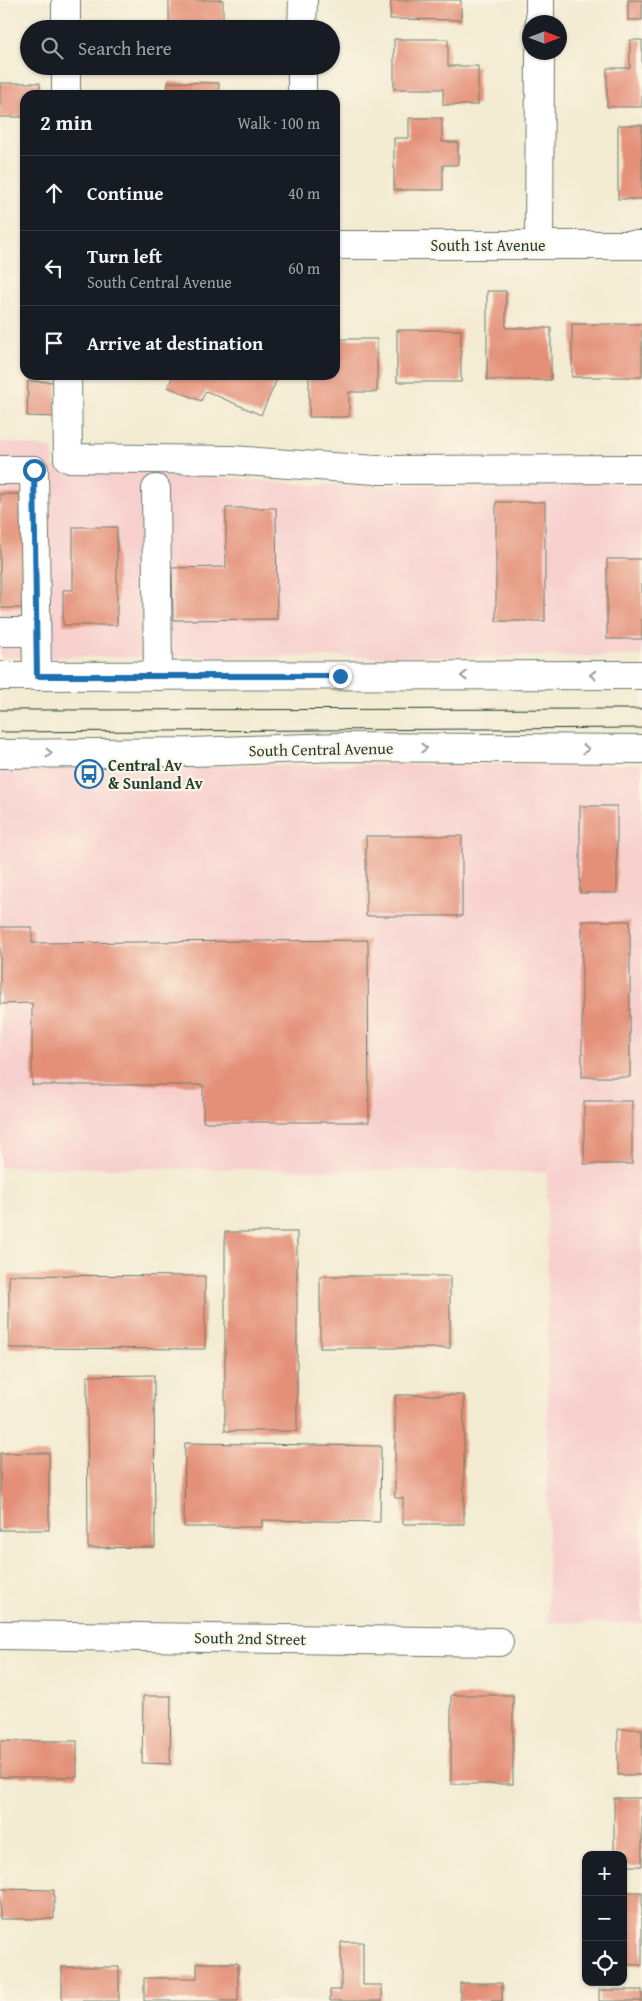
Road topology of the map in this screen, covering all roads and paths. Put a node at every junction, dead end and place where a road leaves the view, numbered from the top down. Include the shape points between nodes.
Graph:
1 (66, 0) edge
2 (303, 0) edge
3 (540, 0) edge
4 (540, 15) edge
5 (66, 20) edge
6 (302, 20) edge
7 (540, 60) edge
8 (66, 75) edge
9 (302, 75) edge
10 (66, 90) edge
11 (302, 90) edge
12 (340, 245) edge
13 (539, 245) junction
14 (642, 245) edge
15 (67, 380) edge
16 (642, 469) edge
17 (0, 470) edge
18 (156, 489) dead end
19 (0, 632) edge
20 (36, 632) junction
21 (642, 675) edge
22 (0, 676) edge
23 (37, 676) junction
24 (158, 676) junction
25 (642, 749) edge
26 (0, 754) edge
27 (0, 1635) edge
28 (499, 1642) dead end

1 - 5 main road
2 - 6 main road
3 - 4 main road
7 - 13 main road
8 - 10 main road
9 - 11 main road
12 - 13 main road, South 1st Avenue
13 - 14 main road, South 1st Avenue
15 - 16 main road via 68,458 231,460 376,470
17 - 20 main road via 34,470
18 - 24 main road
19 - 20 main road
20 - 23 main road
21 -> 24 main road
22 - 23 main road
23 - 24 main road
26 -> 25 main road, South Central Avenue via 340,747
27 - 28 main road, South 2nd Street

